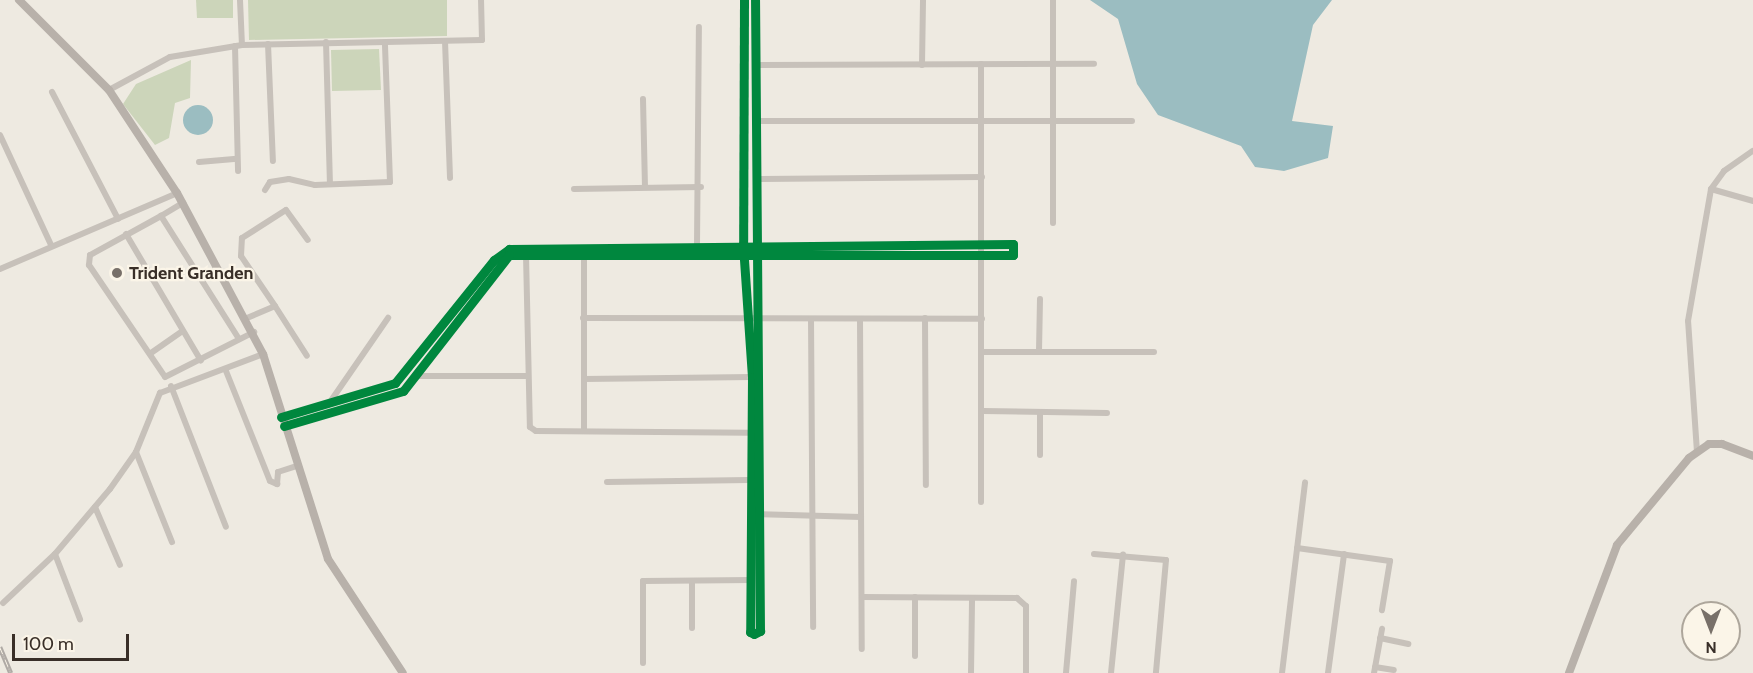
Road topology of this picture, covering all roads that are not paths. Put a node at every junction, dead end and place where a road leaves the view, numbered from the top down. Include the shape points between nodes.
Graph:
1 (19, 0) edge
2 (240, 0) edge
3 (481, 0) edge
4 (744, 0) edge
5 (755, 0) edge
6 (923, 0) edge
7 (1053, 0) edge
8 (699, 27) dead end
9 (445, 41) junction
10 (327, 42) junction
11 (385, 43) junction
12 (268, 44) junction
13 (238, 45) junction
14 (981, 64) junction
15 (1053, 64) junction
16 (1094, 64) dead end
17 (756, 65) junction
18 (922, 65) junction
19 (110, 90) junction
20 (52, 92) dead end
21 (643, 99) dead end
22 (757, 121) junction
23 (981, 121) junction
24 (1053, 121) junction
25 (1132, 121) dead end
26 (0, 135) edge
27 (1753, 150) edge
28 (237, 159) junction
29 (273, 161) dead end
30 (199, 162) dead end
31 (238, 171) dead end
32 (982, 177) junction
33 (450, 178) dead end
34 (757, 179) junction
35 (330, 184) junction
36 (645, 187) junction
37 (701, 187) junction
38 (574, 189) dead end
39 (1711, 189) junction
40 (265, 190) dead end
41 (177, 193) junction
42 (1753, 201) edge
43 (183, 203) junction
44 (161, 216) junction
45 (118, 219) junction
46 (1053, 223) dead end
47 (126, 234) junction
48 (308, 240) dead end
49 (983, 244) junction
50 (51, 245) junction
51 (697, 245) junction
52 (743, 249) junction
53 (754, 249) junction
54 (584, 254) junction
55 (526, 255) junction
56 (983, 255) junction
57 (0, 269) edge
58 (1040, 299) dead end
59 (276, 306) junction
60 (247, 318) junction
61 (388, 318) dead end
62 (583, 318) junction
63 (925, 318) junction
64 (760, 319) junction
65 (811, 319) junction
66 (860, 319) junction
67 (982, 319) junction
68 (749, 320) junction
69 (182, 331) junction
70 (254, 332) junction
71 (239, 339) junction
72 (1039, 351) junction
73 (1154, 351) dead end
74 (983, 352) junction
75 (151, 353) junction
76 (263, 354) junction
77 (307, 356) dead end
78 (201, 361) junction
79 (226, 370) junction
80 (417, 376) junction
81 (526, 376) junction
82 (752, 377) junction
83 (584, 379) junction
84 (171, 386) junction
85 (328, 405) junction
86 (983, 411) junction
87 (1040, 412) junction
88 (1107, 413) dead end
89 (281, 417) junction
90 (284, 426) junction
91 (584, 431) junction
92 (749, 433) junction
93 (136, 452) junction
94 (1697, 452) junction
95 (1040, 455) dead end
96 (1753, 456) edge
97 (297, 466) junction
98 (749, 480) junction
99 (607, 482) dead end
100 (1305, 482) dead end
101 (926, 485) dead end
102 (981, 502) dead end
103 (95, 507) junction
104 (749, 514) junction
105 (758, 514) junction
106 (811, 515) junction
107 (861, 517) junction
108 (226, 527) dead end
109 (172, 542) dead end
110 (1297, 548) junction
111 (55, 554) junction
112 (1094, 554) dead end
113 (1344, 554) junction
114 (1123, 555) junction
115 (120, 564) dead end
116 (751, 580) junction
117 (759, 580) junction
118 (1074, 581) dead end
119 (692, 582) junction
120 (862, 597) junction
121 (915, 597) junction
122 (972, 598) junction
123 (3, 603) dead end
124 (1382, 610) dead end
125 (80, 619) dead end
126 (813, 627) dead end
127 (692, 628) dead end
128 (1382, 629) dead end
129 (1380, 638) junction
130 (1408, 644) dead end
131 (862, 649) dead end
132 (915, 656) dead end
133 (643, 663) dead end
134 (1375, 670) edge
135 (1394, 670) dead end
136 (403, 673) edge
137 (971, 673) edge
138 (1026, 673) edge
139 (1066, 673) edge
140 (1112, 673) edge
141 (1156, 673) edge
142 (1282, 673) edge
143 (1328, 673) edge
144 (1569, 673) edge

1 - 19 main road
2 - 13 street
3 - 9 street via 482,40
4 - 52 street
5 - 17 street
6 - 18 street
7 - 15 street
8 - 37 street
9 - 11 street
9 - 33 street
10 - 11 street
10 - 12 street
10 - 35 street
11 - 35 street via 390,182
12 - 13 street
12 - 29 street
13 - 19 street via 170,57
13 - 28 street
14 - 15 street
14 - 18 street
14 - 23 street
15 - 16 street
15 - 24 street
17 - 18 street
17 - 22 street
19 - 41 main road
20 - 45 street
21 - 36 street
22 - 23 street
22 - 34 street
23 - 24 street
23 - 32 street
24 - 25 street
24 - 46 street
26 - 50 street
27 - 39 street via 1724,171
28 - 30 street
28 - 31 street
32 - 34 street
32 - 49 street
34 - 53 street
35 - 40 street via 289,179 270,182
36 - 37 street
36 - 38 street
37 - 51 street
39 - 42 street
39 - 94 street via 1688,321
41 - 43 main road
41 - 45 street
43 - 44 street
43 - 60 main road
44 - 47 street
44 - 71 street
45 - 50 street
47 - 69 street
47 - 75 street via 90,255 89,265
48 - 59 street via 286,210 238,244
49 - 53 street
49 - 56 street
49 - 56 street via 1013,244 1013,255
50 - 57 street
51 - 52 street
51 - 85 street via 502,251 396,383
52 - 53 street
52 - 54 street
52 - 68 street
53 - 56 street
53 - 64 street
54 - 55 street
54 - 62 street
55 - 80 street via 509,255
55 - 81 street
56 - 67 street
58 - 72 street
59 - 60 street
59 - 77 street
60 - 70 main road
61 - 85 street
62 - 68 street
62 - 83 street
63 - 66 street
63 - 67 street
63 - 101 street
64 - 65 street
64 - 68 street
64 - 105 street
65 - 66 street
65 - 106 street
66 - 107 street
67 - 74 street
68 - 82 street
69 - 75 street
69 - 78 street
70 - 71 street
70 - 76 main road
71 - 78 street
72 - 73 street
72 - 74 street
74 - 86 street
75 - 78 street via 165,377
76 - 79 street
76 - 89 main road
79 - 84 street
79 - 97 street via 270,481 277,484 278,472
80 - 81 street
80 - 90 street via 403,391
81 - 91 street via 530,427 536,431
82 - 83 street
82 - 92 street
83 - 91 street
84 - 93 street via 159,396
84 - 108 street
85 - 89 street
86 - 87 street
86 - 102 street
87 - 88 street
87 - 95 street
89 - 90 main road
90 - 97 main road
91 - 92 street
92 - 98 street
93 - 103 street
93 - 109 street
94 - 96 main road via 1722,444
94 - 144 main road via 1617,544
97 - 136 main road via 328,559
98 - 99 street
98 - 104 street
100 - 110 street
103 - 111 street
103 - 115 street
104 - 105 street
104 - 116 street
105 - 106 street
105 - 117 street
106 - 107 street
106 - 126 street
107 - 120 street
110 - 113 street
110 - 142 street
111 - 123 street
111 - 125 street
112 - 114 street
113 - 124 street via 1390,561
113 - 143 street
114 - 140 street
114 - 141 street via 1166,560
116 - 117 street
116 - 117 street via 750,632 754,634 760,631
116 - 119 street
118 - 139 street
119 - 127 street
119 - 133 street via 643,581
120 - 121 street
120 - 131 street
121 - 122 street
121 - 132 street
122 - 137 street
122 - 138 street via 1017,598 1026,606
128 - 129 street
129 - 130 street
129 - 134 street
134 - 135 street

